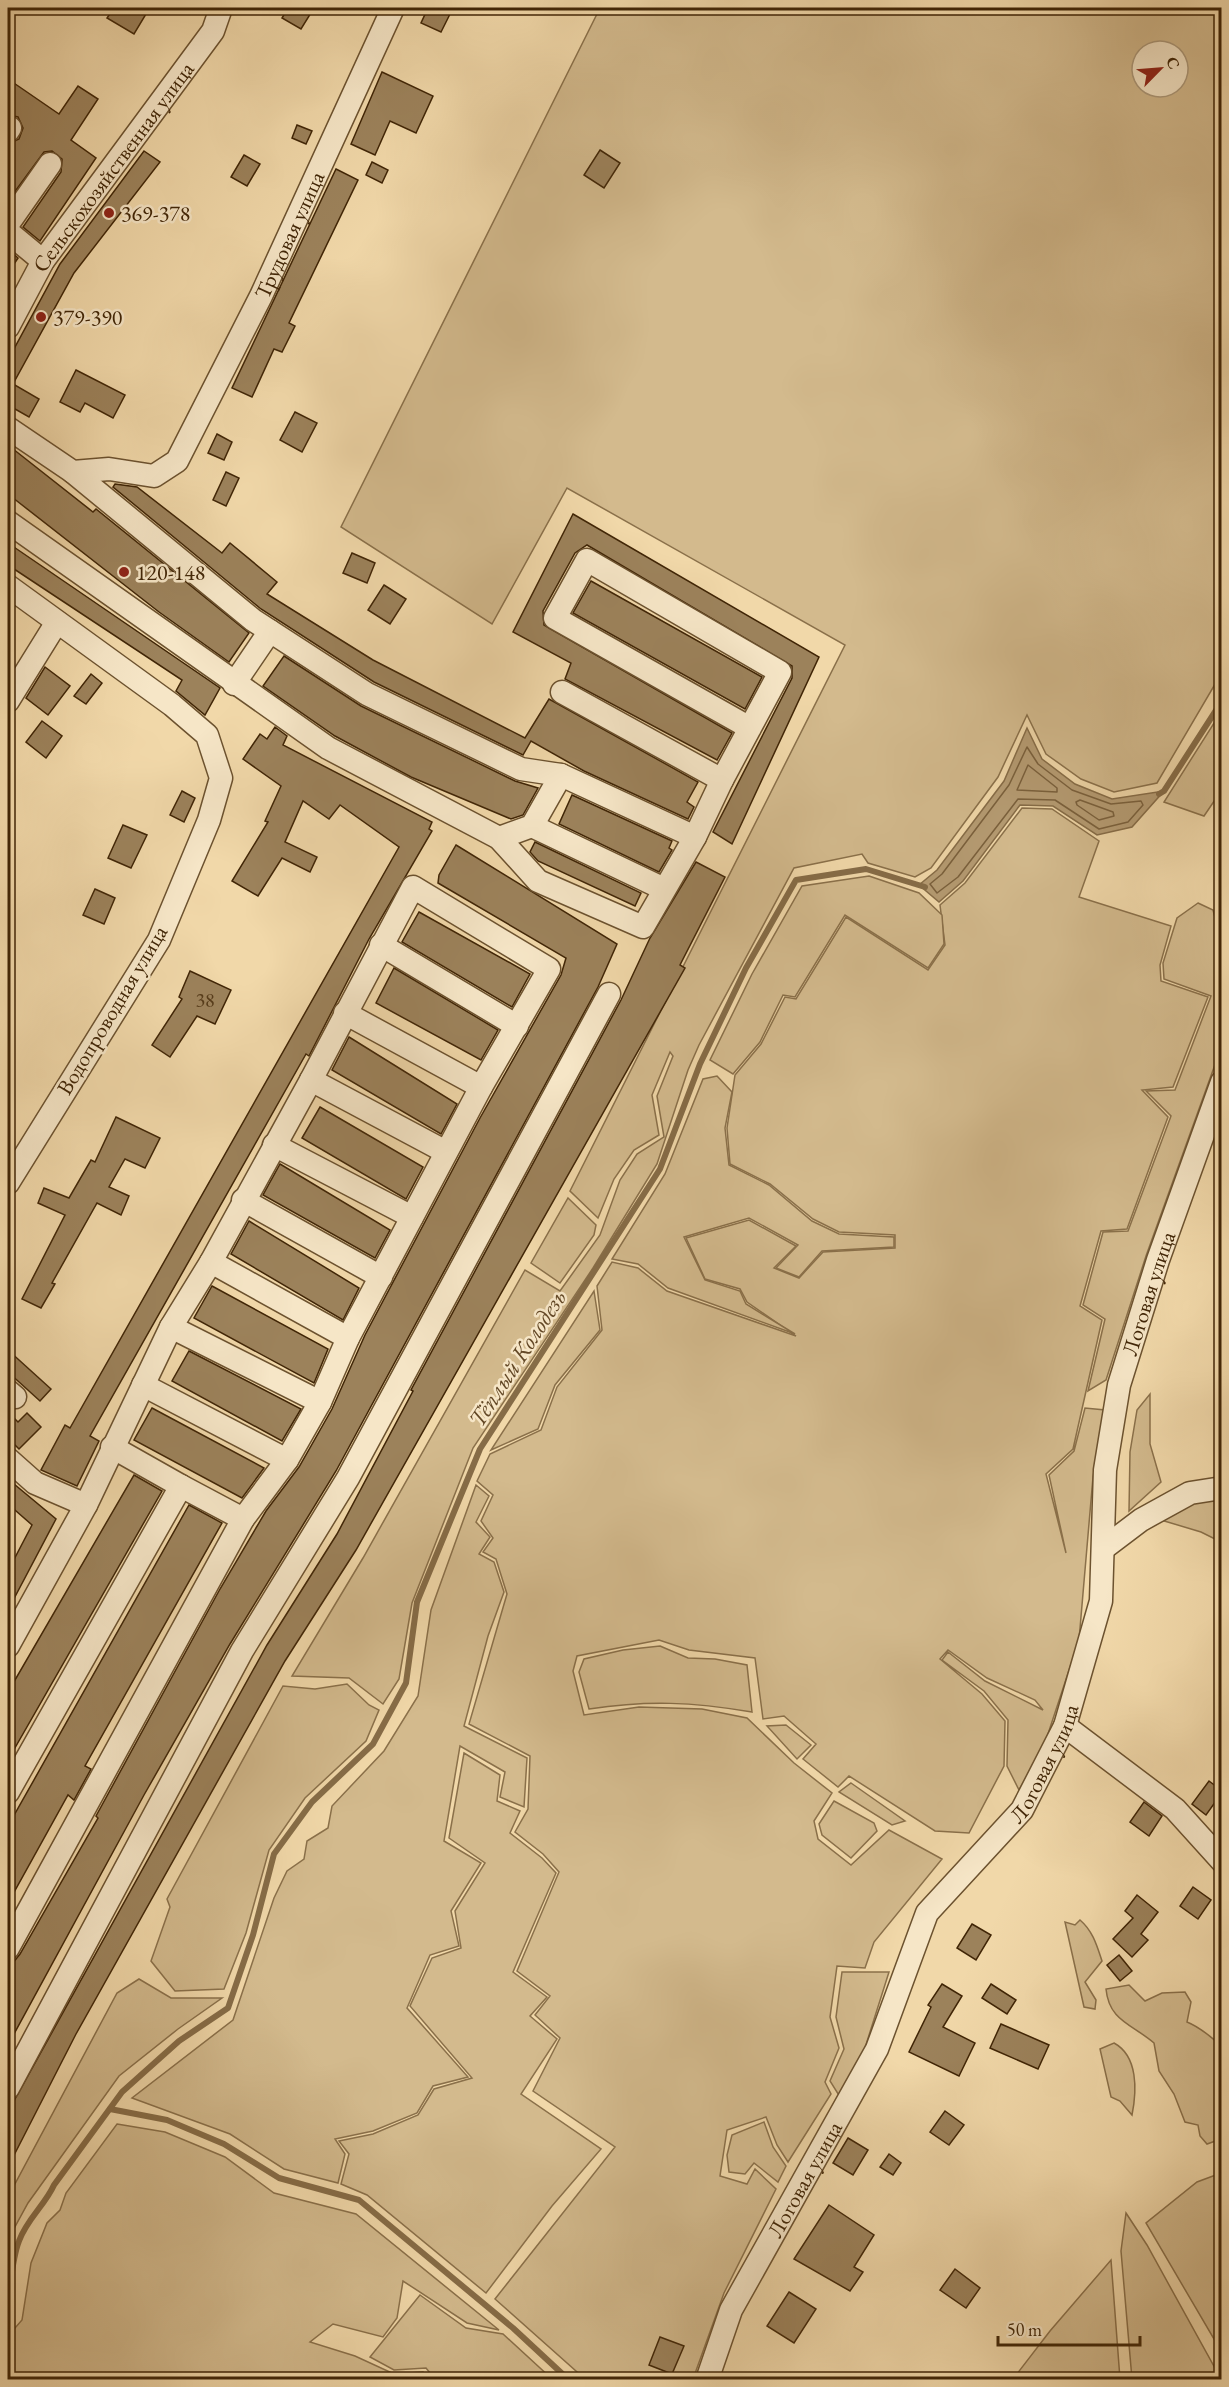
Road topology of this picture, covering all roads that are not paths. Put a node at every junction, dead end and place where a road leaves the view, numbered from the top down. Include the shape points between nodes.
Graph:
1 (221, 8) edge
2 (393, 8) edge
3 (50, 164) dead end
4 (8, 224) edge
5 (8, 232) edge
6 (44, 261) junction
7 (9, 322) edge
8 (8, 428) edge
9 (73, 472) junction
10 (8, 522) edge
11 (8, 586) edge
12 (57, 622) junction
13 (270, 631) junction
14 (234, 684) junction
15 (562, 692) dead end
16 (8, 701) edge
17 (750, 728) junction
18 (561, 775) junction
19 (722, 780) junction
20 (532, 826) junction
21 (695, 837) junction
22 (499, 838) junction
23 (664, 889) junction
24 (381, 945) junction
25 (609, 994) dead end
26 (345, 1013) junction
27 (517, 1026) junction
28 (311, 1080) junction
29 (1221, 1082) edge
30 (481, 1087) junction
31 (274, 1145) junction
32 (446, 1152) junction
33 (8, 1183) edge
34 (243, 1200) junction
35 (412, 1217) junction
36 (211, 1262) junction
37 (381, 1277) junction
38 (171, 1327) junction
39 (348, 1338) junction
40 (143, 1385) junction
41 (320, 1402) junction
42 (112, 1447) junction
43 (8, 1459) edge
44 (287, 1460) junction
45 (182, 1486) junction
46 (1221, 1488) edge
47 (86, 1505) junction
48 (243, 1519) junction
49 (1104, 1548) junction
50 (8, 1646) edge
51 (1065, 1726) junction
52 (8, 1792) edge
53 (1221, 1861) edge
54 (8, 1948) edge
55 (8, 2088) edge
56 (707, 2379) edge

1 - 6 street, Сельскохозяйственная улица via 213,31
2 - 9 street, Трудовая улица via 261,296 177,461 154,476 109,469
3 - 4 street
5 - 6 street
6 - 7 street, Сельскохозяйственная улица
8 - 9 street
9 - 13 street
10 - 14 street
11 - 12 street, Водопроводная улица
12 - 16 street
12 - 33 street, Водопроводная улица via 207,735 220,778 209,820 159,940
13 - 14 street
13 - 18 street via 378,699 521,770
14 - 22 street via 328,748
15 - 19 street
17 - 17 street via 780,672 587,560 555,618
17 - 19 street
18 - 20 street
18 - 21 street
19 - 21 street
20 - 22 street
20 - 23 street
21 - 23 street
22 - 23 street via 538,881 643,927
24 - 26 street
24 - 27 street
24 - 27 street via 413,887 549,969
25 - 55 street via 348,1478 242,1651
26 - 28 street
26 - 30 street
27 - 30 street
28 - 31 street
28 - 32 street
29 - 49 street, Логовая улица via 1119,1385 1105,1470
30 - 32 street
31 - 34 street
31 - 35 street
32 - 35 street
34 - 36 street
34 - 37 street
35 - 37 street
36 - 38 street
36 - 39 street
37 - 39 street
38 - 40 street
38 - 41 street
39 - 41 street
40 - 42 street
40 - 44 street
41 - 44 street
42 - 45 street
42 - 47 street
43 - 47 street via 35,1483
44 - 48 street
45 - 48 street
45 - 52 street
46 - 49 street via 1190,1493 1141,1520
47 - 50 street
48 - 54 street
49 - 51 street, Логовая улица via 1101,1601
51 - 53 street via 1175,1809
51 - 56 street, Логовая улица via 1022,1810 927,1913 878,2049 731,2310

